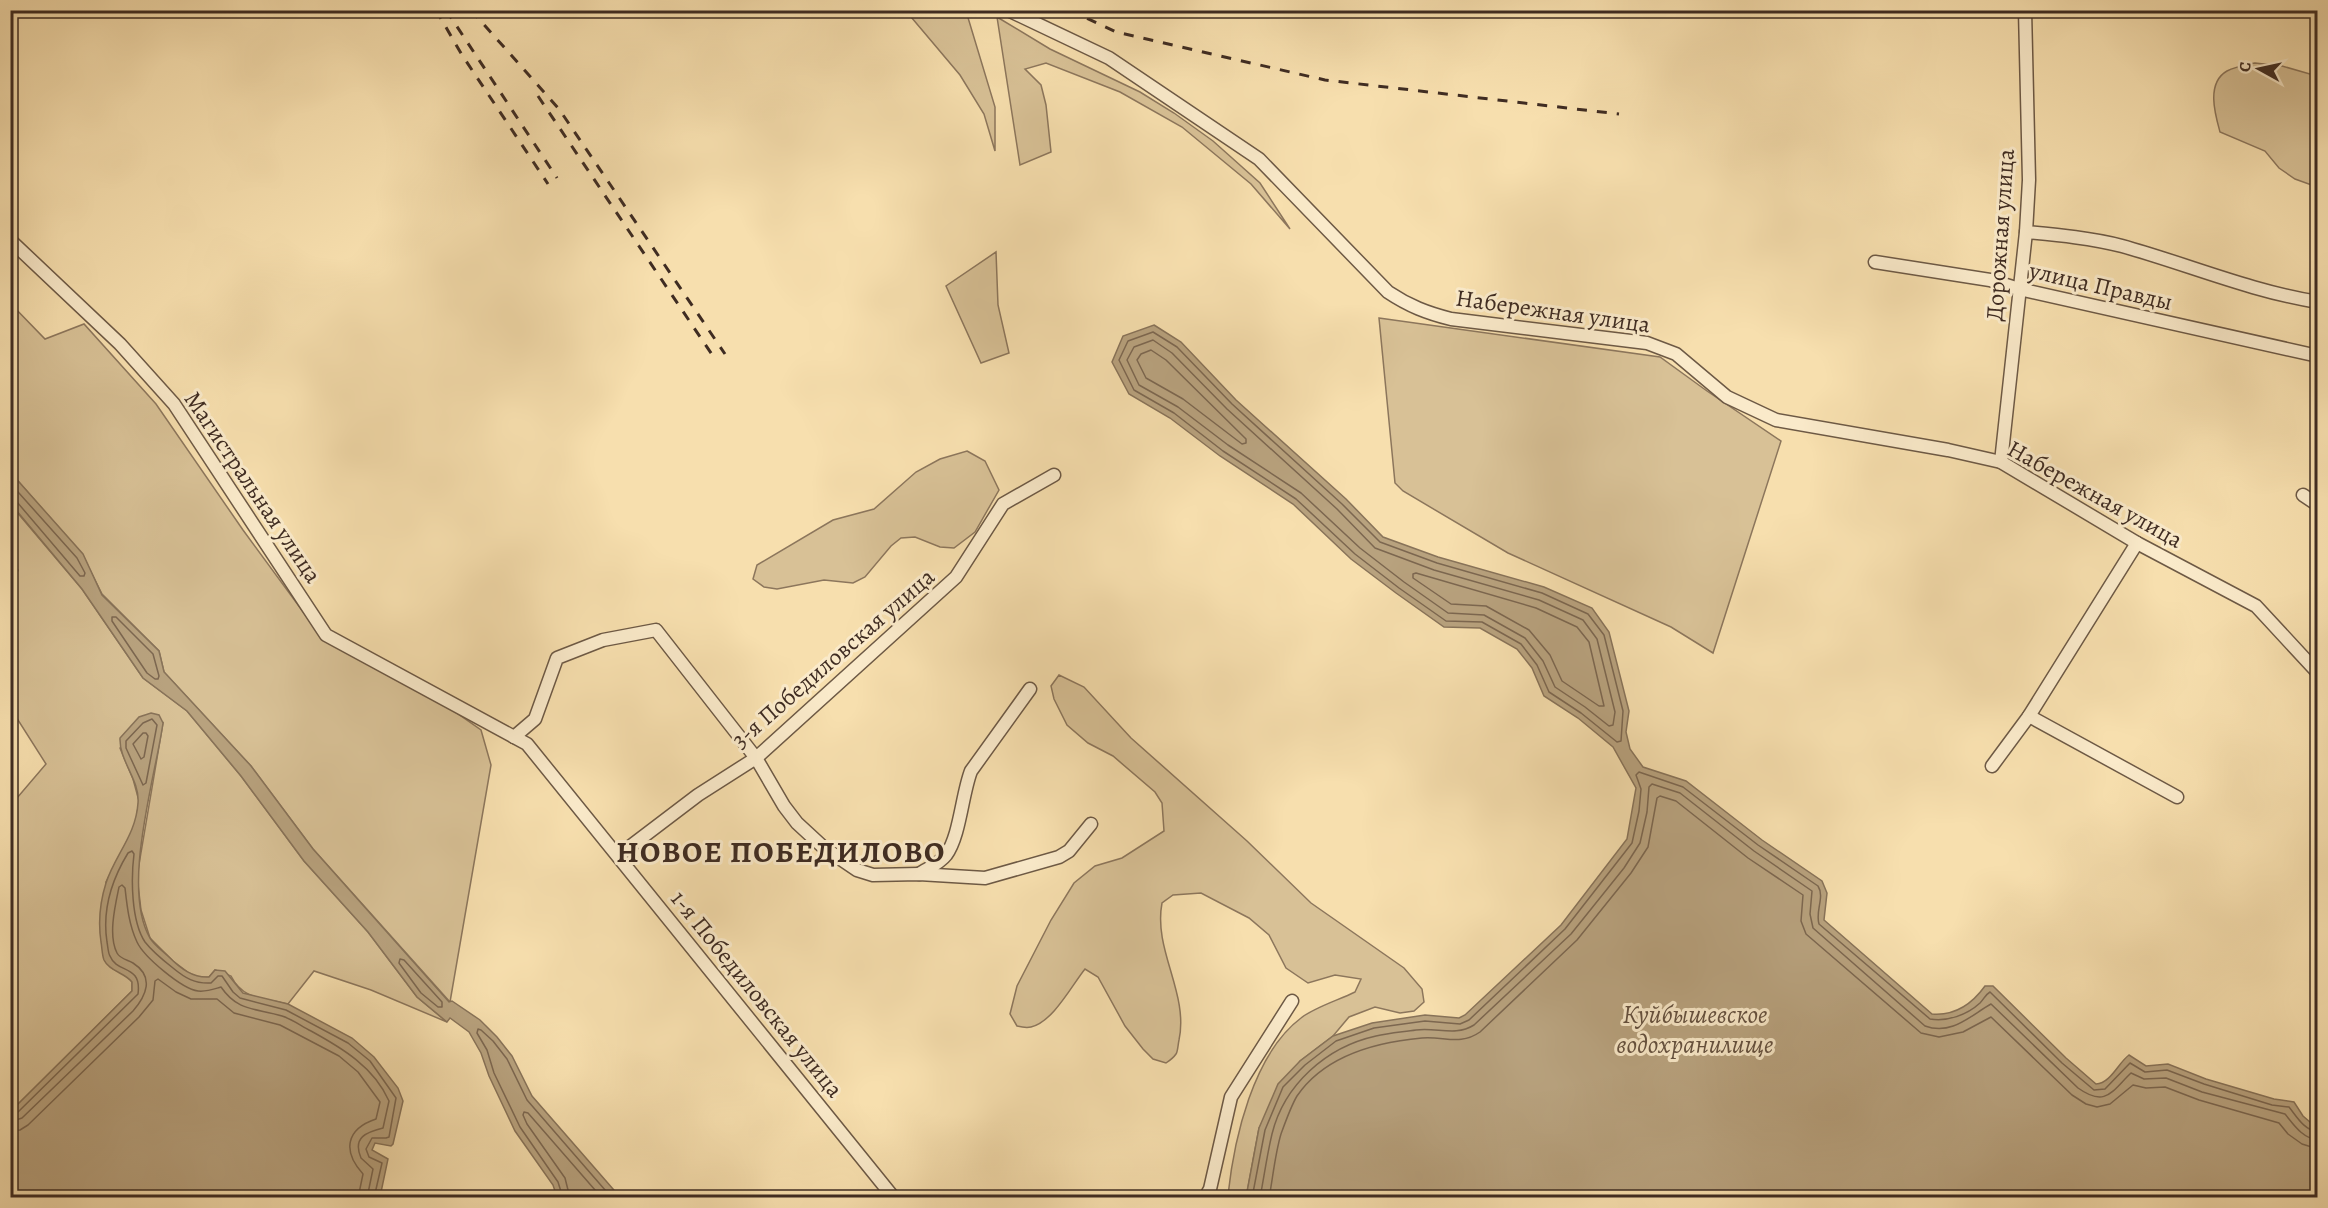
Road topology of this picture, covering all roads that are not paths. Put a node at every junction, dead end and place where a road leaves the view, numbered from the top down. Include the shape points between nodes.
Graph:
1 (1008, 10) edge
2 (2025, 10) edge
3 (2026, 232) junction
4 (10, 240) edge
5 (1875, 262) dead end
6 (2019, 289) junction
7 (2318, 302) edge
8 (2318, 356) edge
9 (2001, 462) junction
10 (1054, 475) dead end
11 (2303, 495) dead end
12 (2318, 505) edge
13 (2138, 543) junction
14 (2318, 673) edge
15 (1030, 689) dead end
16 (2029, 716) junction
17 (485, 720) joint
18 (514, 737) junction
19 (756, 758) junction
20 (1992, 766) dead end
21 (2177, 797) dead end
22 (1091, 824) dead end
23 (619, 855) junction
24 (919, 874) junction
25 (1292, 1001) dead end
26 (894, 1197) edge
27 (1205, 1197) edge

1 - 9 street, Набережная улица via 1109,58 1259,159 1388,292 1408,305 1451,319 1647,342 1676,354 1727,397 1776,420
2 - 3 street, Дорожная улица via 2029,180
3 - 6 street, Дорожная улица
3 - 7 street via 2121,246 2282,296
4 - 17 street, Магистральная улица via 120,344 174,404 326,635
5 - 6 street, улица Правды via 1990,280
6 - 8 street, улица Правды
6 - 9 street, Дорожная улица
9 - 13 street, Набережная улица
10 - 19 street, 3-я Победиловская улица via 1003,504 956,577
11 - 12 street
13 - 14 street, Набережная улица via 2256,606
13 - 16 street
15 - 24 street via 971,771 953,842 946,855
16 - 20 street
16 - 21 street
17 - 18 street, 1-я Победиловская улица
18 - 19 street via 535,719 557,658 603,640 656,630
18 - 23 street, 1-я Победиловская улица via 526,744
19 - 23 street, 3-я Победиловская улица via 698,795
19 - 24 street via 784,806 823,847 865,873
22 - 24 street via 1069,851 1059,857 1003,874 971,879
23 - 26 street, 1-я Победиловская улица
25 - 27 street via 1231,1097

